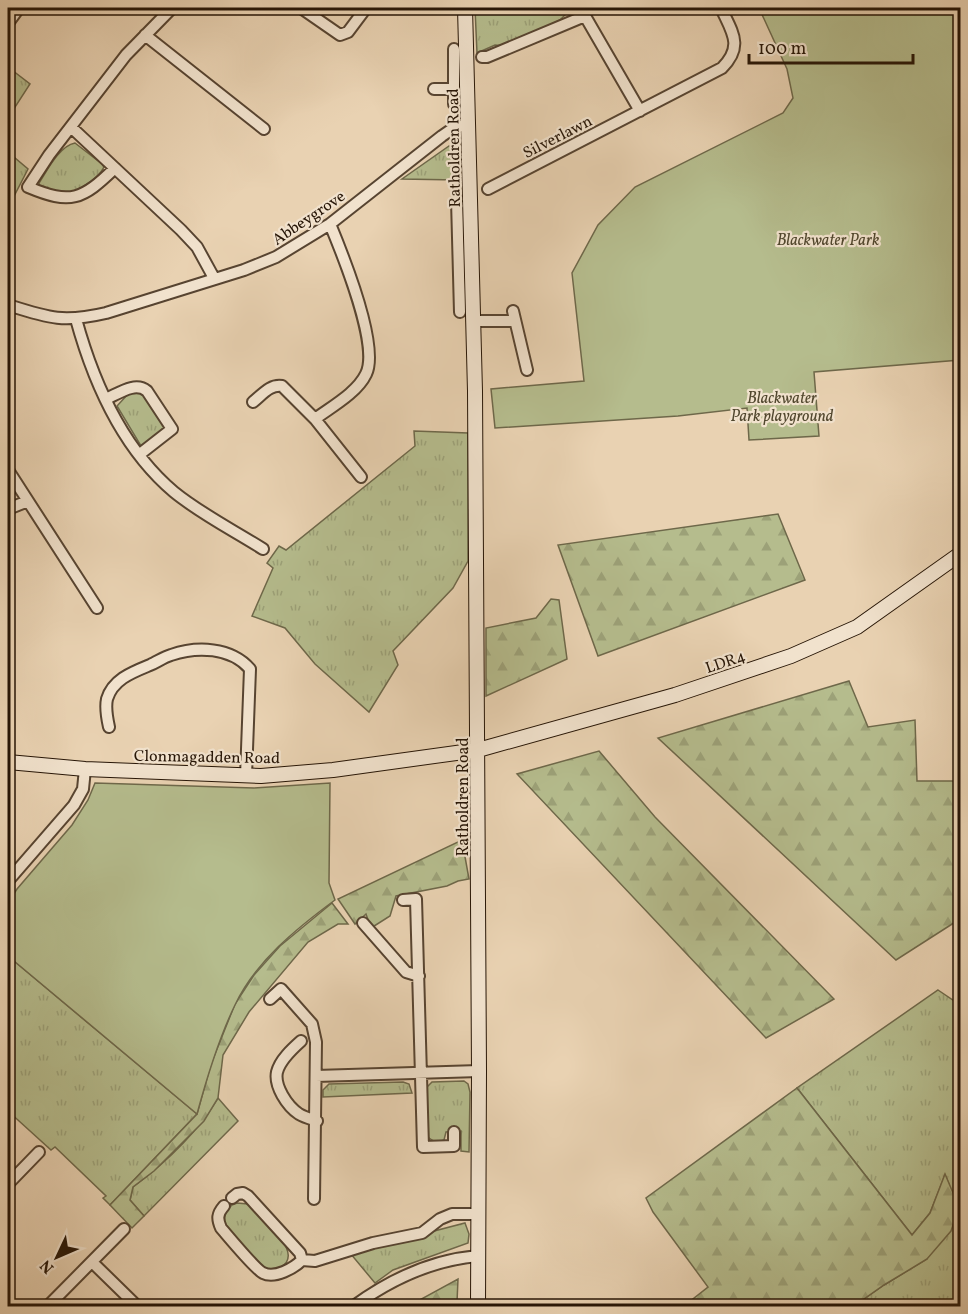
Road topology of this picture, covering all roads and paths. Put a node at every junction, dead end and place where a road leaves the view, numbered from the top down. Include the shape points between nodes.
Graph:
1 (19, 8) edge
2 (172, 8) edge
3 (301, 8) edge
4 (366, 8) edge
5 (465, 8) edge
6 (721, 8) edge
7 (584, 12) edge
8 (8, 23) edge
9 (145, 35) junction
10 (454, 50) dead end
11 (482, 57) dead end
12 (460, 69) junction
13 (435, 89) dead end
14 (454, 89) junction
15 (454, 104) dead end
16 (640, 111) junction
17 (468, 125) junction
18 (71, 127) junction
19 (264, 129) dead end
20 (115, 168) junction
21 (488, 189) dead end
22 (457, 200) dead end
23 (330, 224) junction
24 (214, 278) junction
25 (466, 288) junction
26 (8, 305) edge
27 (460, 312) dead end
28 (76, 319) junction
29 (473, 321) junction
30 (527, 370) dead end
31 (106, 399) junction
32 (253, 402) dead end
33 (315, 419) junction
34 (140, 454) junction
35 (8, 470) edge
36 (362, 477) dead end
37 (28, 501) junction
38 (8, 509) edge
39 (263, 549) dead end
40 (960, 554) edge
41 (97, 608) dead end
42 (109, 727) dead end
43 (478, 750) junction
44 (8, 762) edge
45 (85, 769) junction
46 (246, 776) junction
47 (8, 881) edge
48 (403, 900) dead end
49 (363, 923) dead end
50 (419, 976) junction
51 (270, 999) dead end
52 (301, 1041) dead end
53 (479, 1071) junction
54 (420, 1072) junction
55 (316, 1076) junction
56 (316, 1121) junction
57 (454, 1132) dead end
58 (39, 1152) dead end
59 (8, 1184) edge
60 (232, 1198) dead end
61 (314, 1199) dead end
62 (224, 1206) dead end
63 (477, 1214) junction
64 (124, 1229) dead end
65 (478, 1256) junction
66 (302, 1260) junction
67 (92, 1262) junction
68 (48, 1306) edge
69 (137, 1306) edge
70 (354, 1306) edge
71 (478, 1306) edge

1 - 8 street
2 - 9 street
3 - 4 street via 340,35 348,32
5 - 12 street, Ratholdren Road
6 - 16 street, Silverlawn via 734,38 735,50 730,60 722,68
7 - 11 street
7 - 16 street
9 - 18 street
9 - 19 street
10 - 12 street
12 - 14 street
12 - 17 street, Ratholdren Road
13 - 14 street
14 - 15 street
16 - 21 street, Silverlawn
17 - 23 street, Abbeygrove via 455,127 442,136
17 - 25 street, Ratholdren Road
18 - 20 street
18 - 20 street via 28,187 66,199 91,190
20 - 24 street via 197,247
22 - 25 street, Ratholdren Road
23 - 24 street, Abbeygrove via 276,257
23 - 33 street via 358,302 369,361 362,381
24 - 28 street, Abbeygrove
25 - 27 street, Ratholdren Road
25 - 29 street, Ratholdren Road
26 - 28 street, Abbeygrove via 56,319
28 - 31 street via 84,349
29 - 30 street via 514,316
29 - 43 street, Ratholdren Road
31 - 34 street
31 - 34 street via 143,387 172,429
32 - 33 street via 270,388 282,386
33 - 36 street
34 - 39 street via 192,505
35 - 37 street
37 - 38 street
37 - 41 street
40 - 43 street, LDR4 via 857,627 800,652 675,695
42 - 46 street via 107,698 123,678 170,655 193,650 232,655 250,669
43 - 46 street, Clonmagadden Road via 333,770
43 - 53 street, Ratholdren Road
44 - 45 street, Clonmagadden Road
45 - 46 street, Clonmagadden Road
45 - 47 street via 83,789 74,805
48 - 50 street via 416,899
49 - 50 street via 406,972
50 - 54 street
51 - 55 street via 281,989 312,1024
52 - 56 street via 277,1072 278,1085 298,1113
53 - 54 street
53 - 63 street, Ratholdren Road
54 - 55 street
54 - 57 street via 423,1147 454,1146
55 - 56 street
56 - 61 street
58 - 59 street
60 - 66 street via 243,1193 248,1196
62 - 66 street via 217,1220 221,1228 263,1273 273,1275
63 - 65 street, Ratholdren Road
63 - 66 street via 452,1214 422,1233 315,1261
64 - 67 street
65 - 70 street via 409,1273
65 - 71 street, Ratholdren Road
67 - 68 street
67 - 69 street

